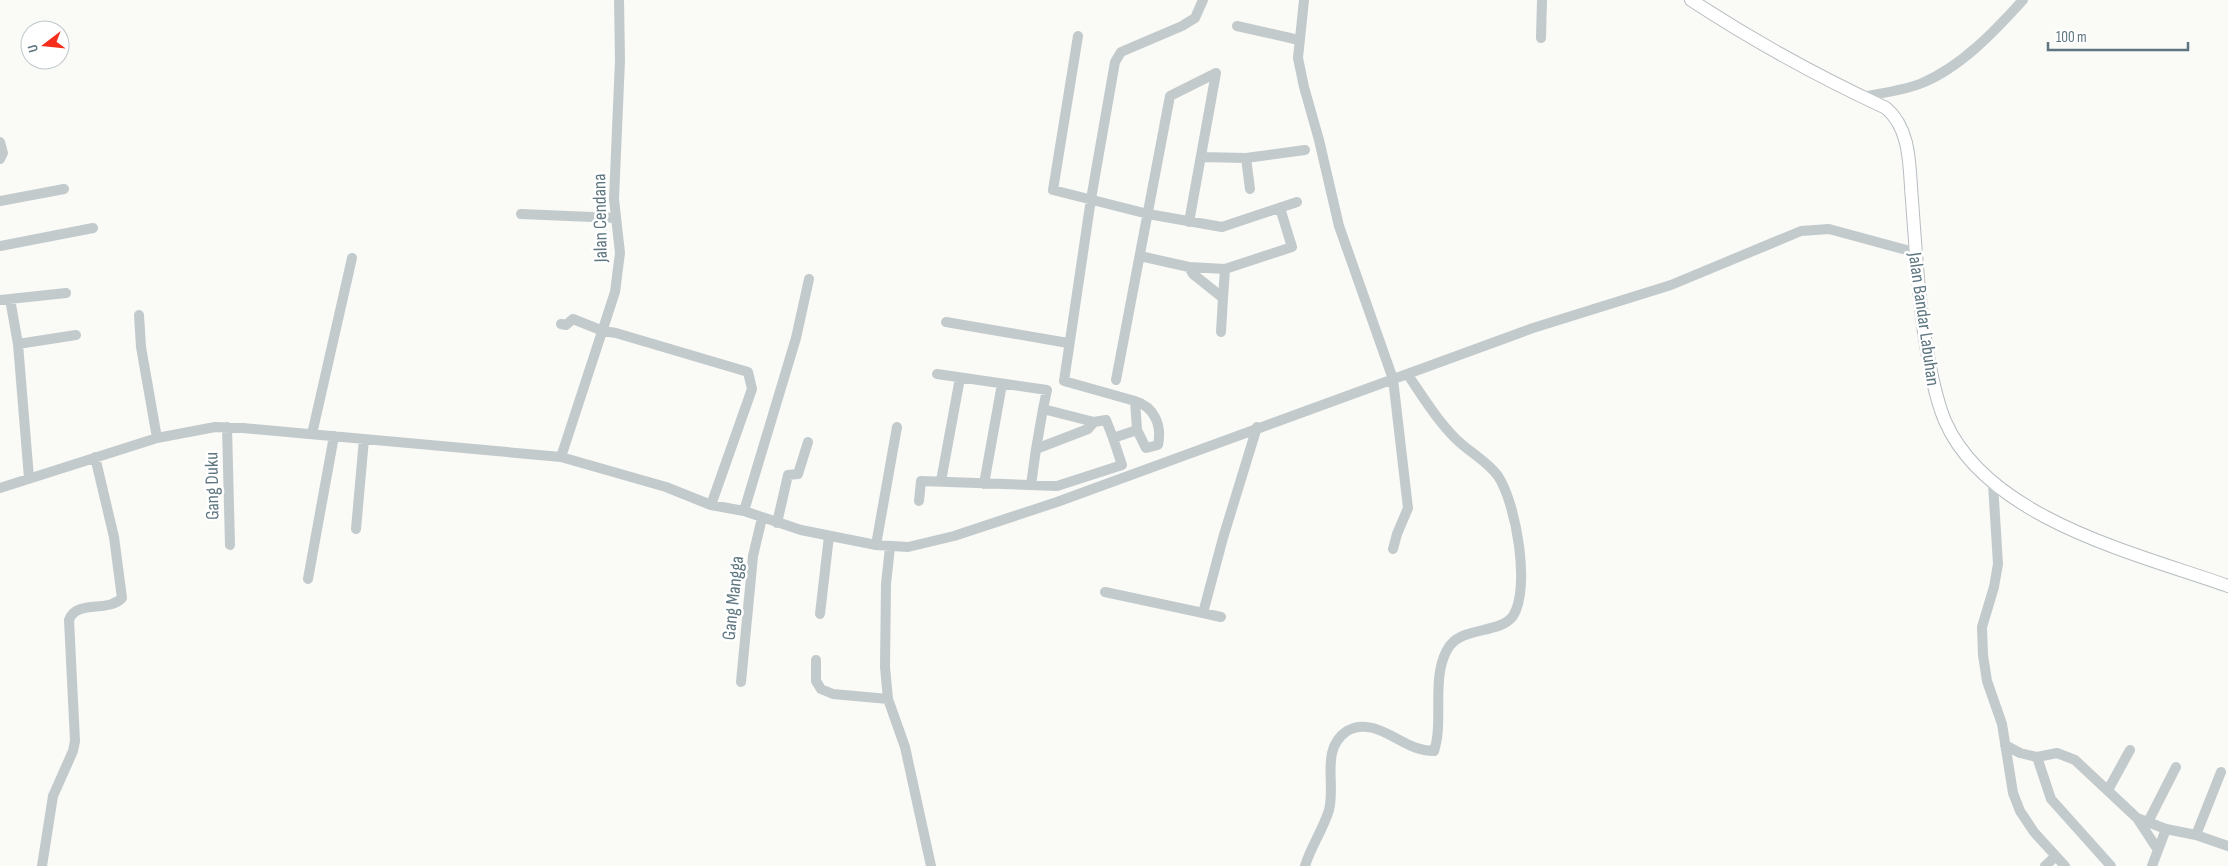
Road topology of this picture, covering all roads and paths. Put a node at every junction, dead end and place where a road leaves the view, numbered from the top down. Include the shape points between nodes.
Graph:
1 (619, 0) edge
2 (1202, 0) edge
3 (1304, 0) edge
4 (1542, 0) edge
5 (1691, 0) edge
6 (2023, 0) edge
7 (1237, 26) dead end
8 (1078, 36) dead end
9 (1541, 38) dead end
10 (1299, 40) junction
11 (1861, 97) junction
12 (0, 142) edge
13 (1304, 150) dead end
14 (1201, 156) junction
15 (1246, 158) junction
16 (0, 159) edge
17 (64, 189) dead end
18 (1250, 189) dead end
19 (1091, 199) junction
20 (0, 202) edge
21 (1297, 202) dead end
22 (1280, 208) junction
23 (521, 214) dead end
24 (1148, 214) junction
25 (616, 218) junction
26 (1189, 222) junction
27 (93, 228) dead end
28 (0, 246) edge
29 (1914, 252) junction
30 (1140, 256) junction
31 (352, 258) dead end
32 (1189, 267) junction
33 (1225, 269) junction
34 (809, 279) dead end
35 (66, 293) dead end
36 (1223, 298) junction
37 (5, 299) edge
38 (139, 315) dead end
39 (946, 322) dead end
40 (561, 324) dead end
41 (603, 331) junction
42 (1221, 332) dead end
43 (76, 335) dead end
44 (1068, 343) junction
45 (18, 344) junction
46 (937, 374) dead end
47 (1408, 375) junction
48 (960, 378) junction
49 (1393, 379) junction
50 (1116, 380) dead end
51 (1002, 384) junction
52 (1135, 401) junction
53 (1044, 410) junction
54 (1094, 422) junction
55 (228, 427) junction
56 (897, 427) dead end
57 (1257, 427) junction
58 (1137, 430) junction
59 (312, 434) junction
60 (334, 436) junction
61 (157, 438) junction
62 (1113, 438) junction
63 (364, 439) junction
64 (808, 442) dead end
65 (1158, 445) junction
66 (1146, 448) junction
67 (1036, 449) junction
68 (96, 457) junction
69 (562, 457) junction
70 (1164, 462) junction
71 (1152, 466) junction
72 (29, 478) junction
73 (941, 482) junction
74 (984, 484) junction
75 (1993, 484) junction
76 (1032, 486) junction
77 (0, 488) edge
78 (919, 501) dead end
79 (711, 505) junction
80 (744, 512) junction
81 (762, 518) junction
82 (777, 522) junction
83 (356, 529) dead end
84 (829, 536) junction
85 (230, 545) dead end
86 (876, 545) junction
87 (890, 547) junction
88 (1393, 550) dead end
89 (308, 579) dead end
90 (2228, 586) edge
91 (1105, 592) dead end
92 (1203, 613) junction
93 (820, 614) dead end
94 (1221, 617) dead end
95 (816, 660) dead end
96 (741, 682) dead end
97 (888, 699) junction
98 (2005, 744) junction
99 (2130, 750) dead end
100 (2037, 757) junction
101 (2176, 767) dead end
102 (2221, 772) dead end
103 (2108, 790) junction
104 (2137, 818) junction
105 (2148, 822) junction
106 (2166, 829) junction
107 (2196, 835) junction
108 (2228, 846) edge
109 (2158, 850) junction
110 (2056, 856) junction
111 (42, 866) edge
112 (931, 866) edge
113 (1305, 866) edge
114 (2045, 866) edge
115 (2065, 866) edge
116 (2111, 866) edge
117 (2152, 866) edge

1 - 25 street, Jalan Cendana
2 - 19 street via 1195,18 1121,52 1115,62
3 - 10 street
4 - 9 street
5 - 11 main road, Jalan Bandar Labuhan via 1746,36
6 - 11 street via 2003,23 1938,74 1909,87
7 - 10 street
8 - 19 street via 1052,190
10 - 49 street via 1298,58 1304,87 1339,226
11 - 29 main road, Jalan Bandar Labuhan via 1891,112 1905,138
12 - 16 street via 4,153
13 - 15 street
14 - 15 street
14 - 24 street via 1216,73 1170,96
14 - 26 street
15 - 18 street
17 - 20 street
19 - 24 street
19 - 44 street
21 - 22 street
22 - 26 street via 1222,228
22 - 33 street via 1292,247
23 - 25 street
24 - 26 street
24 - 30 street
25 - 41 street, Jalan Cendana via 620,253 615,292
27 - 28 street
29 - 47 street via 1829,229 1804,230 1671,285 1533,328
29 - 75 main road, Jalan Bandar Labuhan via 1925,341 1940,406 1965,454
30 - 32 street
30 - 50 street
31 - 59 street
32 - 33 street
32 - 36 street
33 - 36 street
34 - 80 street via 796,338
35 - 37 street
36 - 42 street
37 - 45 street
38 - 61 street via 141,347
39 - 44 street
40 - 41 street via 566,325 573,319
41 - 69 street, Jalan Cendana
41 - 79 street via 748,372 752,389
43 - 45 street
44 - 52 street via 1064,381
45 - 72 street
46 - 48 street
47 - 49 street
47 - 113 street via 1441,424 1489,466 1502,482 1517,536 1522,588 1516,610 1509,620 1457,639 1446,651 1440,677 1434,750 1417,749 1374,728 1351,729 1339,737 1331,759 1330,807
48 - 51 street
48 - 73 street
49 - 57 street
49 - 88 street via 1408,508
51 - 53 street via 1047,390
51 - 74 street
52 - 58 street
52 - 65 street via 1154,412 1160,435
53 - 54 street
53 - 67 street
54 - 62 street via 1106,420
54 - 67 street via 1088,429
55 - 59 street
55 - 61 street
55 - 85 street, Gang Duku
56 - 86 street
57 - 70 street
57 - 92 street
58 - 62 street
58 - 66 street
59 - 60 street
60 - 63 street
60 - 89 street
61 - 68 street
62 - 76 street via 1122,464 1057,486
63 - 69 street
63 - 83 street
64 - 82 street via 798,474 788,475
65 - 66 street
65 - 70 street
66 - 71 street
67 - 76 street
68 - 72 street
68 - 111 street via 114,536 122,598 110,605 78,609 71,613 75,741 52,796
69 - 79 street via 666,487
70 - 71 street
71 - 87 street via 954,536 924,545
72 - 77 street
73 - 74 street
73 - 78 street via 921,481
74 - 76 street
75 - 90 main road, Jalan Bandar Labuhan via 2036,511 2075,530
75 - 98 street via 1998,564 1982,637 1987,681 2002,724
79 - 80 street
80 - 81 street
81 - 82 street
81 - 96 street, Gang Mangga via 751,573
82 - 84 street
84 - 86 street
84 - 93 street
86 - 87 street
87 - 97 street via 886,584
91 - 92 street
92 - 94 street
95 - 97 street via 816,681 823,690 833,694
97 - 112 street via 905,747
98 - 100 street via 2020,753
98 - 110 street via 2013,793 2020,811
99 - 103 street
100 - 103 street via 2057,753 2075,760
100 - 116 street via 2051,799
101 - 105 street
102 - 107 street
103 - 104 street
104 - 105 street
104 - 109 street
105 - 106 street
106 - 107 street
106 - 109 street
107 - 108 street
109 - 117 street
110 - 114 street
110 - 115 street

